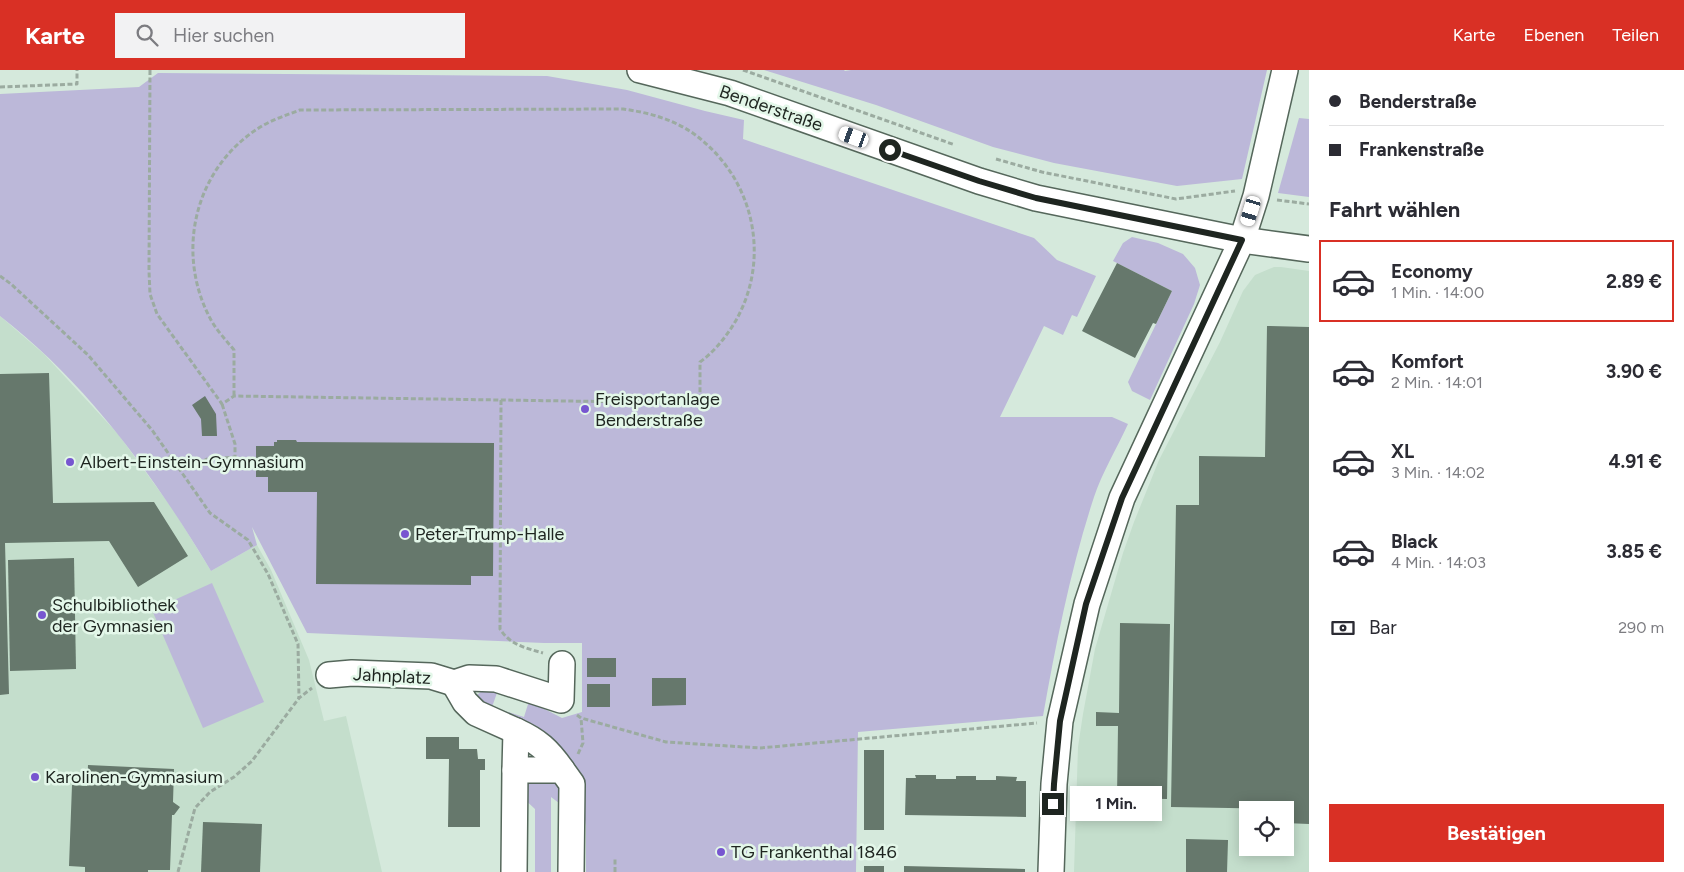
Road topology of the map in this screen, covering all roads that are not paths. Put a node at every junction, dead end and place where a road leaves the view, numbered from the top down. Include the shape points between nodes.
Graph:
1 (640, 70) edge
2 (1285, 70) edge
3 (1242, 240) junction
4 (1309, 250) edge
5 (562, 664) road end
6 (329, 676) road end
7 (454, 682) junction
8 (516, 731) junction
9 (515, 770) junction
10 (562, 770) junction
11 (514, 872) edge
12 (571, 872) edge
13 (1051, 872) edge

1 - 3 street, Benderstraße via 730,93 1036,198
2 - 3 street via 1256,196
3 - 4 street, Benderstraße
3 - 13 street via 1122,498 1086,604 1060,721
5 - 7 street, Jahnplatz via 561,700 496,679 470,678
6 - 7 street, Jahnplatz via 352,673 431,676
7 - 8 street, Jahnplatz via 465,702 476,713
8 - 9 street
8 - 10 street, Jahnplatz via 543,746
9 - 10 street
9 - 11 street
10 - 12 street, Jahnplatz via 572,784

